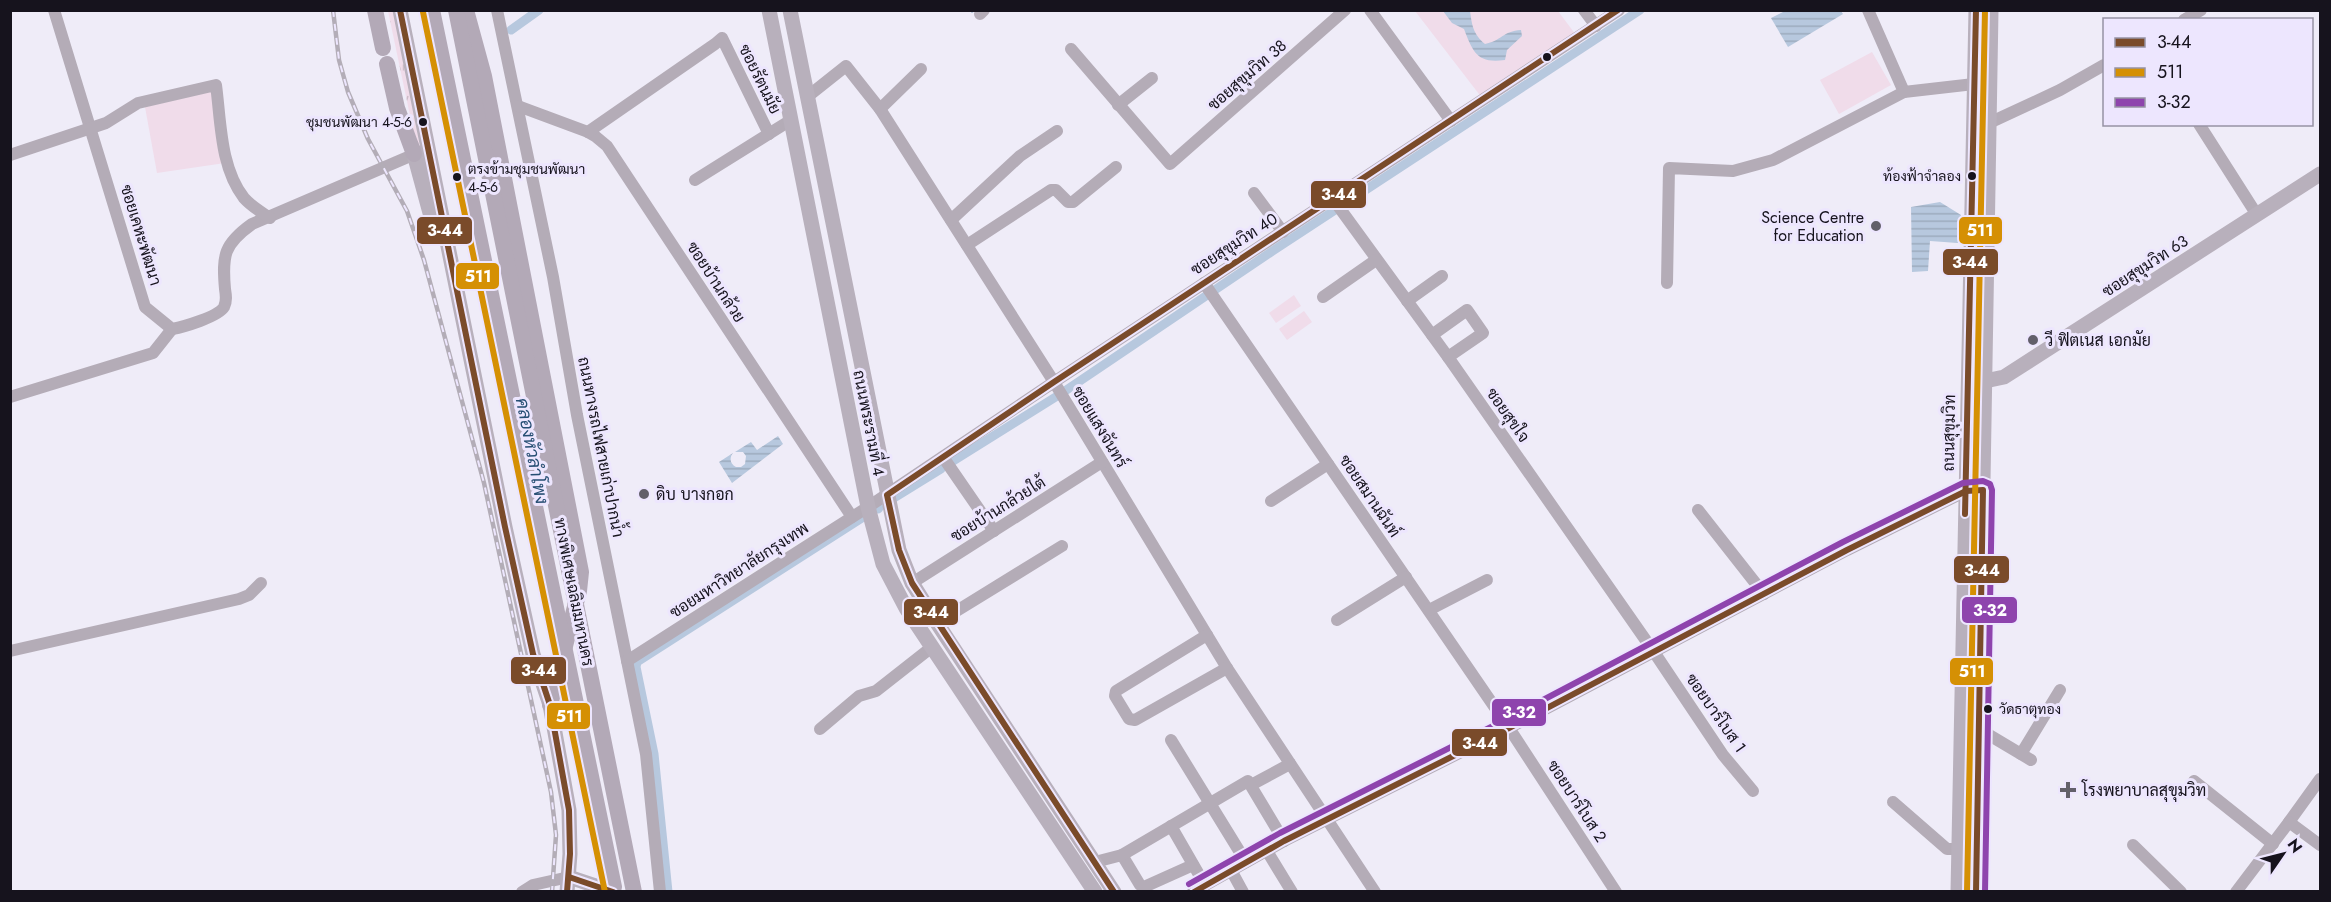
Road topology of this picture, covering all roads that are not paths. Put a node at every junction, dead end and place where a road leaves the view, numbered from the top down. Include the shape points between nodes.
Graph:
1 (54, 10) edge
2 (375, 10) edge
3 (400, 10) edge
4 (408, 10) edge
5 (432, 10) edge
6 (456, 10) edge
7 (466, 10) edge
8 (497, 10) edge
9 (770, 10) edge
10 (790, 10) edge
11 (1345, 10) edge
12 (1370, 10) edge
13 (1584, 10) edge
14 (1619, 10) edge
15 (1868, 10) edge
16 (1976, 10) edge
17 (1990, 10) edge
18 (2201, 10) edge
19 (2187, 18) edge
20 (1596, 26) junction
21 (1071, 49) dead end
22 (2103, 66) edge
23 (921, 69) dead end
24 (1152, 78) dead end
25 (1974, 84) junction
26 (1904, 92) junction
27 (807, 97) junction
28 (1118, 105) junction
29 (518, 106) junction
30 (880, 109) junction
31 (791, 120) junction
32 (1451, 121) junction
33 (1981, 123) junction
34 (2200, 126) edge
35 (91, 129) junction
36 (1057, 131) dead end
37 (588, 132) junction
38 (769, 134) junction
39 (426, 150) junction
40 (10, 155) edge
41 (1116, 167) dead end
42 (2320, 174) edge
43 (695, 180) dead end
44 (1254, 194) dead end
45 (1337, 204) junction
46 (2257, 215) junction
47 (270, 218) junction
48 (951, 220) junction
49 (1283, 232) junction
50 (967, 245) junction
51 (1376, 260) junction
52 (1442, 276) dead end
53 (1667, 283) dead end
54 (1209, 289) junction
55 (1323, 297) dead end
56 (1407, 301) junction
57 (172, 329) junction
58 (1432, 335) junction
59 (1448, 357) junction
60 (1967, 377) junction
61 (1985, 381) junction
62 (1054, 382) junction
63 (10, 397) edge
64 (943, 457) junction
65 (1102, 462) junction
66 (1328, 464) junction
67 (1966, 490) junction
68 (1983, 490) junction
69 (887, 495) junction
70 (1271, 501) dead end
71 (868, 507) junction
72 (1698, 510) dead end
73 (852, 517) junction
74 (994, 531) junction
75 (1062, 546) dead end
76 (1406, 577) junction
77 (1487, 580) dead end
78 (261, 583) dead end
79 (912, 583) junction
80 (1764, 594) junction
81 (1429, 610) junction
82 (1337, 620) dead end
83 (937, 623) junction
84 (1207, 635) junction
85 (932, 647) junction
86 (10, 651) edge
87 (1654, 652) junction
88 (627, 661) junction
89 (1227, 668) junction
90 (2060, 690) dead end
91 (549, 701) junction
92 (1509, 728) junction
93 (820, 729) dead end
94 (1979, 729) junction
95 (1171, 740) dead end
96 (1290, 764) junction
97 (2320, 779) edge
98 (2194, 781) dead end
99 (1251, 785) junction
100 (1753, 791) dead end
101 (1960, 800) junction
102 (1978, 801) junction
103 (1893, 802) dead end
104 (1212, 803) junction
105 (1327, 820) junction
106 (2289, 822) junction
107 (1171, 826) junction
108 (1284, 842) junction
109 (2273, 844) junction
110 (2133, 845) dead end
111 (2320, 845) edge
112 (1959, 849) junction
113 (1267, 851) junction
114 (1122, 855) junction
115 (1095, 862) junction
116 (1246, 862) junction
117 (1193, 865) junction
118 (1231, 870) junction
119 (571, 883) edge
120 (1205, 885) junction
121 (1092, 889) edge
122 (522, 891) edge
123 (614, 891) edge
124 (634, 891) edge
125 (660, 891) edge
126 (1114, 891) edge
127 (1193, 891) edge
128 (1243, 891) edge
129 (1292, 891) edge
130 (1375, 891) edge
131 (1616, 891) edge
132 (1958, 891) edge
133 (1976, 891) edge
134 (2181, 891) edge
135 (2236, 891) edge

1 - 35 street, ซอยเคหะพัฒนา
2 - 39 highway via 397,108
3 - 39 main road
4 - 39 main road
5 - 123 highway, ทางพิเศษเฉลิมมหานคร, bridge
6 - 124 highway, ทางพิเศษเฉลิมมหานคร, bridge
7 - 91 highway via 483,76 581,572
8 - 29 street, ถนนทางรถไฟสายเก่าปากน้ำ
9 - 31 main road, ถนนพระรามที่ 4
10 - 27 main road, ถนนพระรามที่ 4
11 - 28 street, ซอยสุขุมวิท 38 via 1170,164
12 - 32 street
13 - 20 street
14 - 20 street, ซอยสุขุมวิท 40
15 - 26 street
16 - 25 main road, ถนนสุขุมวิท
17 - 33 main road, ถนนสุขุมวิท
18 - 19 street
20 - 32 street, ซอยสุขุมวิท 40
21 - 28 street
22 - 33 street via 2060,90
23 - 30 street
24 - 28 street
25 - 26 street
25 - 33 main road, ถนนสุขุมวิท
26 - 53 street via 1753,167 1733,171 1669,168
27 - 30 street, ซอยแสงจันทร์ via 846,66
27 - 31 main road
27 - 69 main road, ถนนพระรามที่ 4
29 - 37 street, ซอยบ้านกล้วย
29 - 88 street, ถนนทางรถไฟสายเก่าปากน้ำ
30 - 48 street, ซอยแสงจันทร์
31 - 38 street, ซอยรัตนมัย
31 - 71 main road, ถนนพระรามที่ 4
32 - 45 street, ซอยสุขุมวิท 40
33 - 60 main road, ถนนสุขุมวิท
33 - 61 main road, ถนนสุขุมวิท
34 - 46 street
35 - 40 street
35 - 47 street via 138,103 216,85 226,162 234,182 245,198
35 - 57 street, ซอยเคหะพัฒนา via 146,307
36 - 48 street via 1020,156
37 - 38 street, ซอยรัตนมัย via 722,38
37 - 73 street, ซอยบ้านกล้วย via 606,146 619,164
38 - 43 street, ซอยรัตนมัย
39 - 47 street
39 - 91 main road via 468,297
39 - 91 main road via 454,306 469,350 531,642
41 - 50 street via 1073,202 1051,190
42 - 46 main road, ซอยสุขุมวิท 63
44 - 49 street
45 - 49 street, ซอยสุขุมวิท 40
45 - 51 street, ซอยสุขใจ
46 - 61 main road, ซอยสุขุมวิท 63 via 2004,377
47 - 57 street via 252,224 231,240 224,271 226,298 220,312
48 - 50 street, ซอยแสงจันทร์
49 - 54 street, ซอยสุขุมวิท 40
50 - 62 street, ซอยแสงจันทร์
51 - 55 street
51 - 56 street, ซอยสุขใจ
52 - 56 street
54 - 62 street, ซอยสุขุมวิท 40
54 - 66 street, ซอยสมานฉันท์
56 - 58 street, ซอยสุขใจ
57 - 63 street via 153,353
58 - 59 street, ซอยสุขใจ
58 - 59 street via 1467,310 1483,333
59 - 87 street, ซอยสุขใจ
60 - 61 main road
60 - 67 main road, ถนนสุขุมวิท
61 - 68 main road, ถนนสุขุมวิท
62 - 64 street, ซอยสุขุมวิท 40
62 - 65 street, ซอยแสงจันทร์
64 - 69 street, ซอยสุขุมวิท 40
64 - 74 street
65 - 74 street, ซอยบ้านกล้วยใต้
65 - 84 street, ซอยแสงจันทร์
66 - 70 street
66 - 76 street, ซอยสมานฉันท์
67 - 68 main road
67 - 80 street
67 - 101 main road, ถนนสุขุมวิท
68 - 94 main road, ถนนสุขุมวิท
69 - 71 street, ซอยสุขุมวิท 40
69 - 79 main road, ถนนพระรามที่ 4 via 899,550
71 - 73 street, ซอยมหาวิทยาลัยกรุงเทพ
71 - 85 main road, ถนนพระรามที่ 4 via 883,564
72 - 80 street
73 - 88 street, ซอยมหาวิทยาลัยกรุงเทพ
74 - 79 street, ซอยบ้านกล้วยใต้
75 - 83 street
76 - 81 street, ซอยสมานฉันท์
76 - 82 street
77 - 81 street
78 - 86 street via 249,596 239,599
79 - 83 main road, ถนนพระรามที่ 4
80 - 87 street
81 - 92 street, ซอยสมานฉันท์
83 - 115 main road, ถนนพระรามที่ 4
84 - 89 street, ซอยแสงจันทร์
84 - 89 street via 1116,691 1114,696 1129,719 1135,720
85 - 93 street via 876,691 859,696
85 - 121 main road, ถนนพระรามที่ 4
87 - 92 street
87 - 100 street, ซอยบาร์โบส 1 via 1723,755
88 - 125 street, ถนนทางรถไฟสายเก่าปากน้ำ via 646,754
89 - 96 street, ซอยแสงจันทร์
90 - 94 street via 2026,757
91 - 119 main road via 569,810
92 - 105 street
92 - 131 street, ซอยบาร์โบส 2
94 - 102 main road, ถนนสุขุมวิท
95 - 104 street
96 - 99 street
96 - 105 street, ซอยแสงจันทร์
97 - 106 street
98 - 109 street
99 - 104 street via 1248,781
99 - 108 street
101 - 102 main road
101 - 112 main road, ถนนสุขุมวิท
102 - 133 main road, ถนนสุขุมวิท
103 - 112 street via 1947,849
104 - 107 street
104 - 116 street
105 - 108 street
105 - 130 street, ซอยแสงจันทร์
106 - 109 street
106 - 111 street
107 - 114 street
107 - 117 street
108 - 113 street
109 - 135 street
110 - 134 street
112 - 132 main road, ถนนสุขุมวิท
113 - 116 street
113 - 129 street
114 - 115 street
114 - 117 street via 1142,887
115 - 126 main road, ถนนพระรามที่ 4
116 - 118 street
117 - 120 street
118 - 120 street
118 - 128 street
119 - 122 street via 548,881
119 - 123 main road
120 - 127 street

